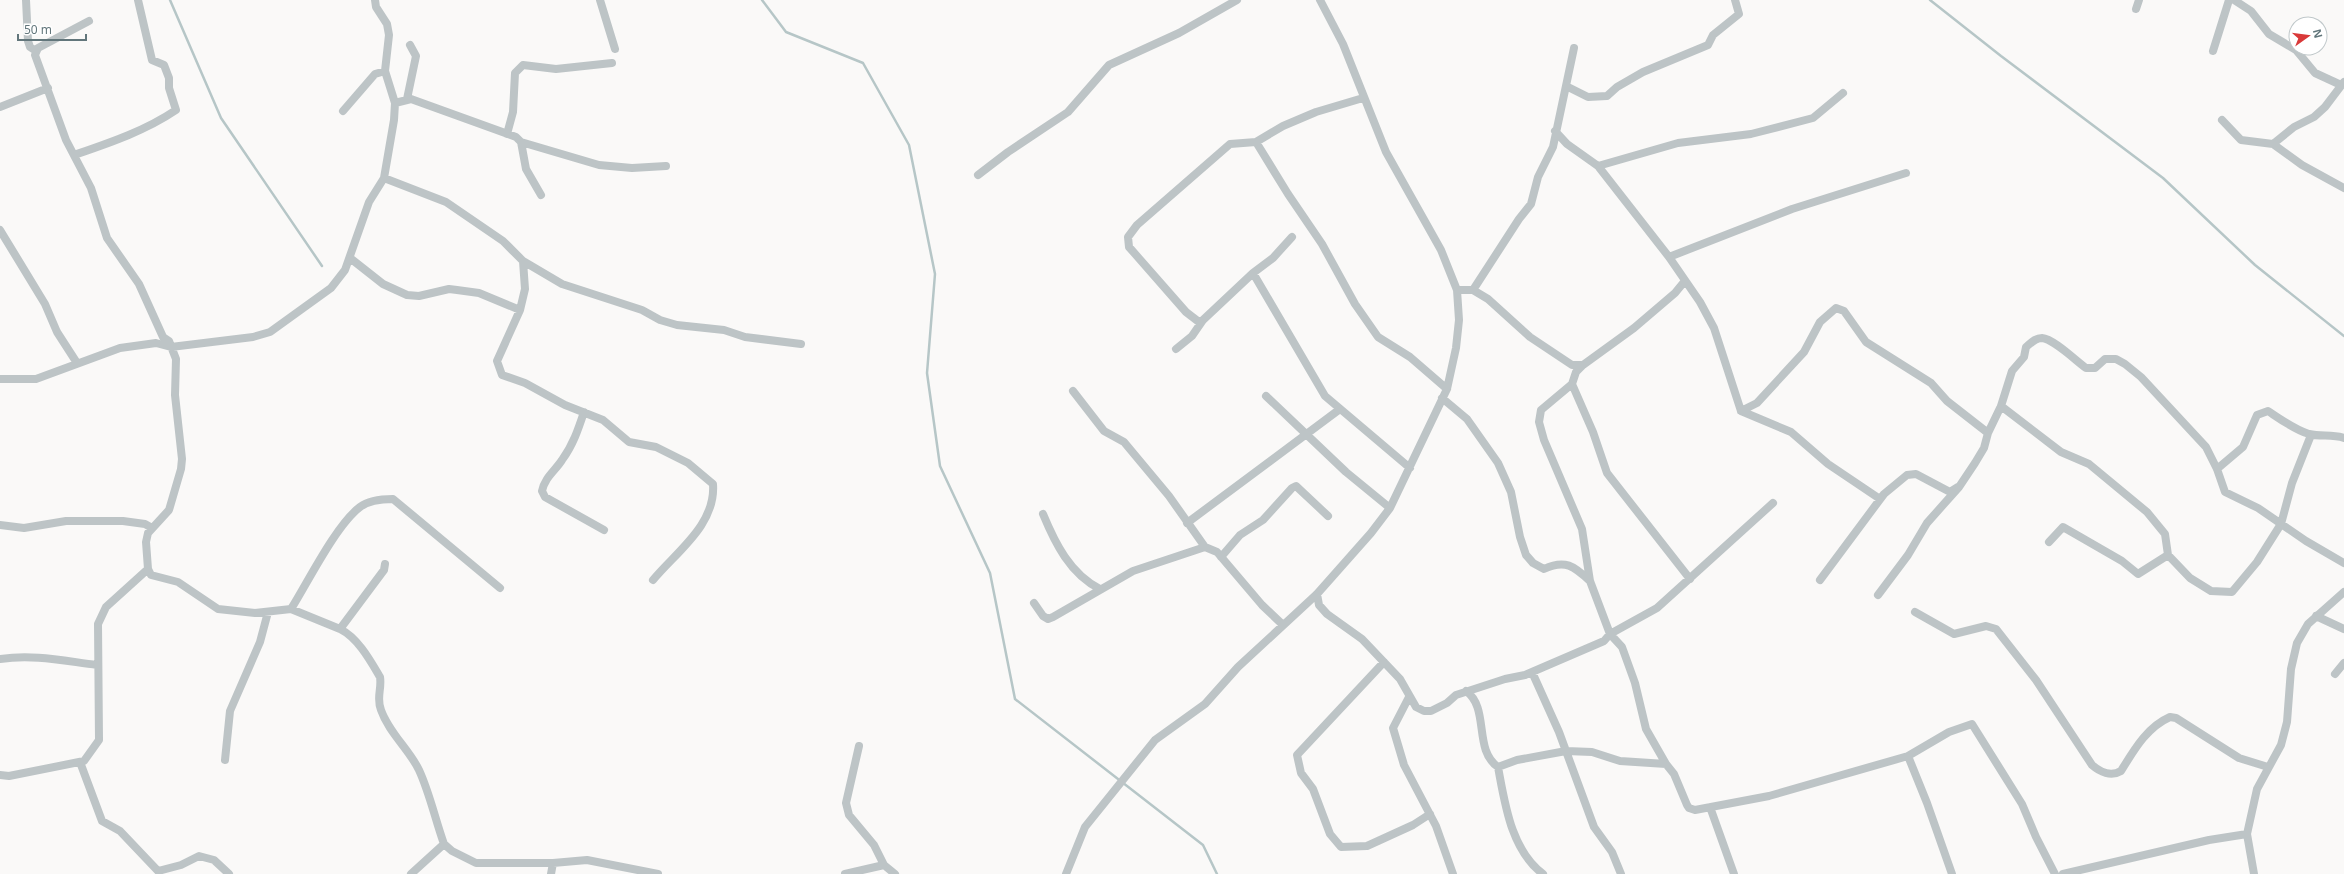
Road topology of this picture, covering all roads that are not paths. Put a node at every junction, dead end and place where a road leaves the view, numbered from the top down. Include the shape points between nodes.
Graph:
1 (26, 0) edge
2 (138, 0) edge
3 (375, 0) edge
4 (600, 0) edge
5 (1237, 0) edge
6 (1320, 0) edge
7 (1735, 0) edge
8 (2139, 0) edge
9 (2229, 0) edge
10 (2234, 0) edge
11 (2136, 9) dead end
12 (89, 22) dead end
13 (410, 45) dead end
14 (1574, 48) dead end
15 (614, 49) dead end
16 (36, 51) junction
17 (2213, 52) dead end
18 (612, 63) dead end
19 (384, 71) junction
20 (2343, 83) edge
21 (1566, 86) junction
22 (48, 88) junction
23 (1843, 93) dead end
24 (1363, 98) junction
25 (407, 99) junction
26 (395, 103) junction
27 (0, 107) edge
28 (343, 111) dead end
29 (2222, 120) dead end
30 (1555, 131) junction
31 (507, 134) junction
32 (521, 142) junction
33 (1256, 142) junction
34 (2273, 144) junction
35 (74, 155) junction
36 (666, 166) dead end
37 (1598, 166) junction
38 (1906, 173) dead end
39 (978, 175) dead end
40 (384, 178) junction
41 (2344, 188) edge
42 (541, 195) dead end
43 (0, 230) edge
44 (1292, 237) dead end
45 (1669, 257) junction
46 (350, 258) junction
47 (523, 261) junction
48 (1253, 272) junction
49 (1684, 282) junction
50 (1457, 290) junction
51 (1473, 290) junction
52 (520, 310) junction
53 (1203, 320) junction
54 (801, 344) dead end
55 (171, 347) junction
56 (1176, 349) dead end
57 (78, 363) junction
58 (1583, 365) junction
59 (2, 382) edge
60 (1572, 384) junction
61 (1447, 389) junction
62 (1073, 391) dead end
63 (1266, 396) dead end
64 (1442, 398) junction
65 (2001, 406) junction
66 (1340, 408) junction
67 (1741, 411) junction
68 (584, 412) junction
69 (1988, 433) junction
70 (1307, 435) junction
71 (2311, 435) junction
72 (2344, 438) edge
73 (1410, 468) junction
74 (2218, 468) junction
75 (1959, 487) junction
76 (1880, 499) junction
77 (1773, 503) dead end
78 (1390, 508) junction
79 (1042, 514) dead end
80 (1328, 516) dead end
81 (1188, 523) junction
82 (2281, 524) junction
83 (0, 525) edge
84 (152, 528) junction
85 (604, 530) dead end
86 (2049, 542) dead end
87 (1205, 547) junction
88 (2168, 555) junction
89 (1221, 557) junction
90 (2344, 563) edge
91 (384, 564) dead end
92 (148, 569) junction
93 (1690, 579) junction
94 (653, 580) dead end
95 (1820, 580) dead end
96 (1590, 581) junction
97 (500, 588) dead end
98 (1100, 589) junction
99 (2344, 592) edge
100 (1317, 594) junction
101 (1878, 596) dead end
102 (1034, 603) dead end
103 (291, 609) junction
104 (268, 612) junction
105 (1915, 612) dead end
106 (2316, 616) junction
107 (1283, 625) junction
108 (340, 628) junction
109 (2344, 629) edge
110 (1610, 634) junction
111 (0, 659) edge
112 (1384, 662) junction
113 (2344, 663) edge
114 (97, 665) junction
115 (1532, 672) junction
116 (2335, 674) dead end
117 (1466, 691) junction
118 (1409, 697) junction
119 (859, 746) dead end
120 (1566, 752) junction
121 (1908, 756) junction
122 (225, 760) dead end
123 (80, 762) junction
124 (1666, 764) junction
125 (1498, 767) junction
126 (2268, 767) junction
127 (0, 775) edge
128 (1710, 807) junction
129 (1430, 814) junction
130 (2247, 834) junction
131 (444, 844) junction
132 (554, 863) junction
133 (884, 864) junction
134 (229, 874) edge
135 (411, 874) edge
136 (551, 874) edge
137 (658, 874) edge
138 (845, 874) edge
139 (895, 874) edge
140 (1066, 874) edge
141 (1453, 874) edge
142 (1543, 874) edge
143 (1621, 874) edge
144 (1734, 874) edge
145 (1952, 874) edge
146 (2055, 874) edge
147 (2063, 874) edge
148 (2254, 874) edge

1 - 16 street via 28,41 30,47
2 - 35 street via 147,46 152,60 164,66 176,110 121,139
3 - 19 street via 376,7 387,24 389,35
4 - 15 street
5 - 39 street via 1179,33 1109,65 1068,112
6 - 24 street via 1343,44
7 - 21 street via 1739,14 1713,35 1708,46 1642,72 1606,96 1588,97
8 - 11 street
9 - 17 street
10 - 20 street via 2251,11 2269,34 2296,50 2315,73
12 - 16 street
13 - 25 street via 416,56
14 - 21 street
16 - 22 street via 35,55
18 - 31 street via 556,69 523,65 515,73 513,112
19 - 26 street
19 - 28 street via 375,74
20 - 34 street via 2314,117 2294,127
21 - 30 street
22 - 27 street
22 - 35 street via 66,140
23 - 37 street via 1813,118 1751,134 1678,143
24 - 33 street via 1316,112 1283,126
24 - 50 street via 1386,152 1441,250
25 - 26 street
25 - 31 street
26 - 40 street
29 - 34 street via 2241,140
30 - 37 street via 1567,144
30 - 51 street via 1553,147 1538,177 1532,204 1519,219
31 - 32 street
32 - 36 street via 599,165 632,168
32 - 42 street via 526,169
33 - 53 street via 1230,144 1137,225 1128,237 1130,247 1186,312 1198,322
33 - 61 street via 1378,337 1410,357
34 - 41 street via 2302,165
35 - 55 street via 91,188 107,238 139,284 163,337
37 - 45 street
38 - 45 street via 1792,209
40 - 46 street via 369,202
40 - 47 street via 446,202 503,241
43 - 57 street via 46,304 57,332
44 - 48 street via 1273,258
45 - 49 street
46 - 52 street via 383,284 407,295 419,296 449,289 479,293
46 - 55 street via 345,270 331,288 270,332 253,337
47 - 52 street via 525,289
47 - 54 street via 562,284 642,310 660,320 677,325 724,330 745,337
48 - 53 street
48 - 66 street via 1325,396
49 - 58 street via 1634,328
49 - 67 street via 1700,302 1714,328
50 - 51 street
50 - 61 street via 1459,320
51 - 58 street via 1488,298 1530,336 1572,365
52 - 68 street via 497,361 502,375 525,383 565,405
53 - 56 street via 1192,336
55 - 57 street via 156,344 120,348
55 - 84 street via 176,358 175,395 182,449 181,470 169,510
57 - 59 street via 36,379
58 - 60 street via 1576,372
60 - 93 street via 1591,426 1607,473
60 - 96 street via 1541,410 1539,422 1544,440 1582,529
61 - 64 street
62 - 81 street via 1104,431 1124,442
63 - 70 street
64 - 73 street
64 - 96 street via 1467,419 1498,463 1511,492 1526,555 1533,563 1544,569 1556,563 1575,567
65 - 69 street
65 - 74 street via 2012,371 2024,357 2026,347 2043,338 2086,368 2095,368 2105,359 2116,359 2125,364 2141,377 2206,447
65 - 88 street via 2061,452 2089,464 2147,512 2165,534
66 - 70 street
66 - 73 street
67 - 69 street via 1757,403 1804,352 1820,322 1836,308 1844,311 1866,342 1931,383 1947,401
67 - 76 street via 1791,432 1828,464
68 - 85 street via 574,442 562,462 549,475 542,491 545,498
68 - 94 street via 604,420 629,442 656,447 688,463 713,484 714,497 697,533
69 - 75 street via 1984,448
70 - 78 street via 1346,472
70 - 81 street
71 - 72 street
71 - 74 street via 2268,411 2263,412 2257,415 2243,447
71 - 82 street via 2292,483
73 - 78 street
74 - 82 street via 2225,492 2258,508
75 - 76 street via 1950,492 1916,474 1907,475
75 - 101 street via 1927,523 1908,555
76 - 95 street
77 - 93 street
78 - 100 street via 1339,572
79 - 98 street via 1056,545 1080,577
80 - 89 street via 1296,486 1263,520 1240,535
81 - 87 street
82 - 88 street via 2257,562 2232,592 2211,591 2190,578
82 - 90 street
83 - 84 street via 24,528 66,521 123,521 145,524
84 - 92 street via 146,542
86 - 88 street via 2063,527 2122,561 2138,574
87 - 89 street via 1217,552
87 - 98 street via 1133,571
89 - 107 street via 1262,605
91 - 108 street via 384,570
92 - 104 street via 151,575 178,582 218,610 241,613
92 - 114 street via 106,607 98,624
93 - 110 street via 1657,608
96 - 110 street
97 - 103 street via 393,499 379,500 360,507 345,524
98 - 102 street via 1048,618 1043,616
99 - 106 street
100 - 107 street
100 - 112 street via 1319,604 1328,614 1362,639
103 - 104 street
103 - 108 street
104 - 122 street via 260,642 230,711
105 - 126 street via 1954,634 1986,626 1996,629 2036,680 2092,765 2101,772 2116,774 2121,771 2141,740 2155,726 2170,717 2176,718 2239,758
106 - 109 street
106 - 126 street via 2297,643 2291,669 2287,722 2281,745
107 - 140 street via 1238,667 1206,704 1155,740 1085,827
108 - 131 street via 356,641 380,677 380,710 399,743 419,770
110 - 115 street via 1604,641 1588,649
110 - 124 street via 1622,647 1635,683 1646,729
111 - 114 street via 22,656 48,657
112 - 118 street via 1400,679
112 - 129 street via 1297,755 1301,773 1313,789 1330,834 1341,847 1367,846
113 - 116 street
114 - 123 street via 99,740 84,761
115 - 117 street
115 - 120 street
117 - 118 street via 1456,694 1447,703 1431,711 1416,707
117 - 125 street via 1475,700 1485,747 1493,764
118 - 129 street via 1393,728 1404,765
119 - 133 street via 846,804 849,815 874,845
120 - 124 street via 1592,752 1620,760
120 - 125 street via 1517,760
120 - 143 street via 1594,827 1612,852
121 - 128 street via 1769,796
121 - 145 street via 1928,802
121 - 146 street via 1948,732 1968,724 1975,726 2022,804
123 - 127 street via 9,776
123 - 134 street via 102,821 120,831 158,871 181,865 199,856 214,860
124 - 128 street via 1674,774 1689,808 1695,810
125 - 142 street via 1505,803 1519,845 1531,865
126 - 130 street via 2257,789
128 - 144 street
129 - 141 street
130 - 147 street via 2209,840
130 - 148 street
131 - 132 street via 476,863
131 - 135 street
132 - 136 street
132 - 137 street via 587,860
133 - 138 street
133 - 139 street

